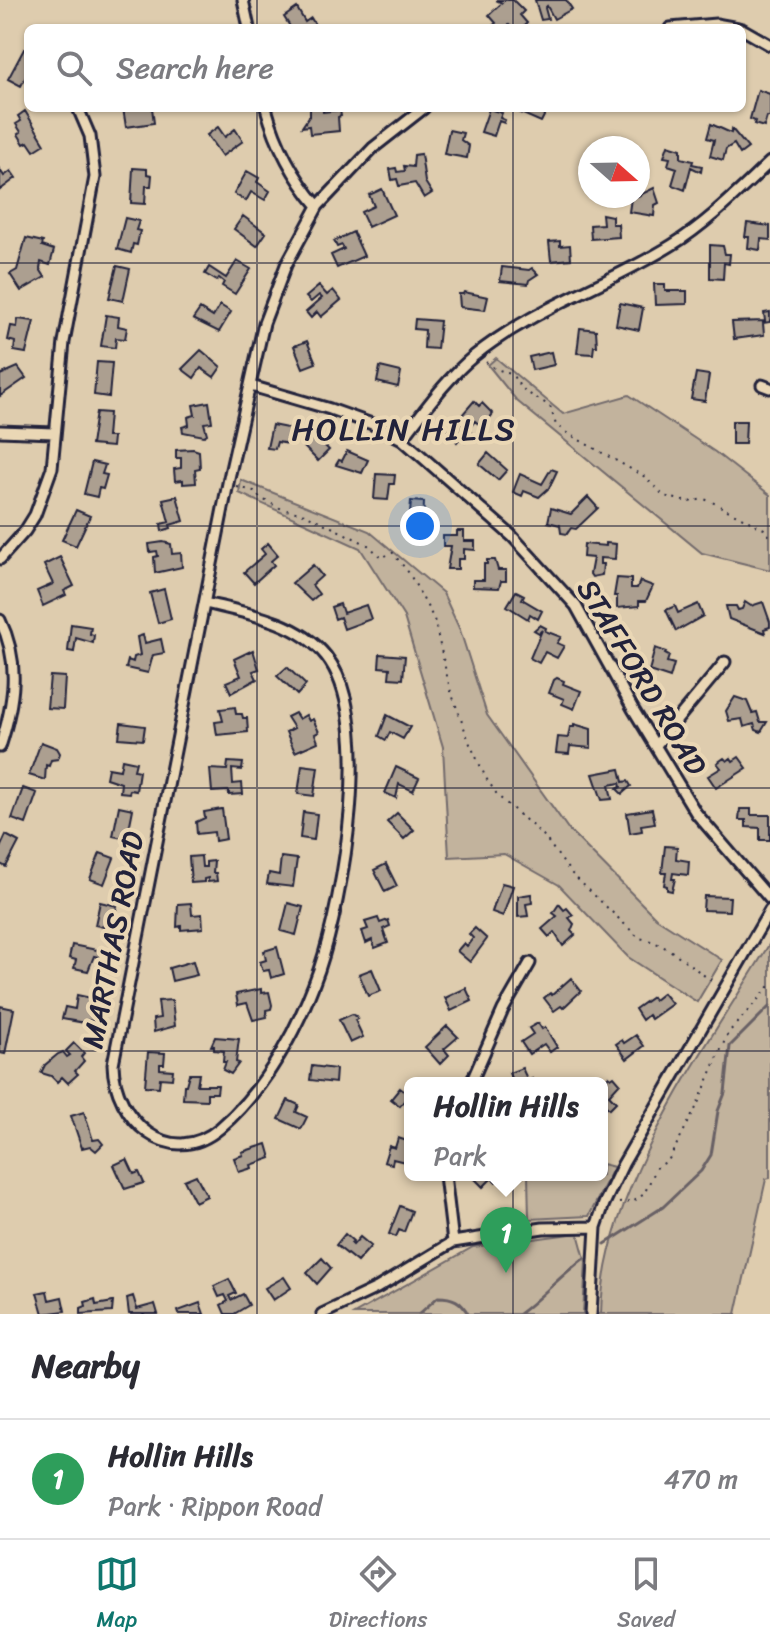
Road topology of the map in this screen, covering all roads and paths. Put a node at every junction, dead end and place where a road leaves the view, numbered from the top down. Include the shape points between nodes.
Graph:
1 (243, 0) edge
2 (248, 24) edge
3 (746, 32) edge
4 (770, 45) edge
5 (80, 112) edge
6 (268, 112) edge
7 (419, 112) edge
8 (768, 169) edge
9 (318, 206) junction
10 (489, 364) dead end
11 (251, 386) junction
12 (0, 431) edge
13 (54, 433) junction
14 (402, 439) junction
15 (240, 488) dead end
16 (770, 537) edge
17 (0, 559) edge
18 (205, 603) junction
19 (0, 620) edge
20 (725, 662) dead end
21 (656, 745) junction
22 (0, 747) edge
23 (770, 899) edge
24 (770, 910) edge
25 (530, 963) dead end
26 (770, 986) edge
27 (724, 989) junction
28 (474, 1077) edge
29 (446, 1181) edge
30 (619, 1203) dead end
31 (596, 1227) junction
32 (453, 1242) junction
33 (322, 1314) edge
34 (591, 1314) edge

1 - 2 street
3 - 4 street
5 - 13 street via 90,136 95,177 64,342
6 - 9 street via 294,174
7 - 9 street, MARTHAS ROAD via 357,163
8 - 14 street via 672,245 536,316 477,354
9 - 11 street, MARTHAS ROAD via 277,285
10 - 16 path via 513,375 517,384 550,406 556,425 645,477 664,496 712,502
11 - 14 street, STAFFORD ROAD via 330,409
11 - 18 street, MARTHAS ROAD
12 - 13 street
13 - 17 street via 44,496 25,531
14 - 21 street, STAFFORD ROAD via 512,536 566,593
15 - 27 path via 368,545 382,558 392,552 434,619 458,713 498,796 543,835 571,873 639,938 675,953
18 - 18 street, MARTHAS ROAD via 113,1064 116,1092 130,1117 151,1135 171,1142 201,1139 234,1115 298,1020 332,924 351,780 347,704 325,655 287,627
19 - 22 street via 15,673
20 - 21 street
21 - 23 street, STAFFORD ROAD via 696,813
24 - 27 street
25 - 28 street
26 - 30 path via 728,1033 668,1161 657,1167 644,1194
27 - 31 street via 623,1164
29 - 32 street
31 - 32 street via 543,1228
31 - 34 street
32 - 33 street via 389,1282

